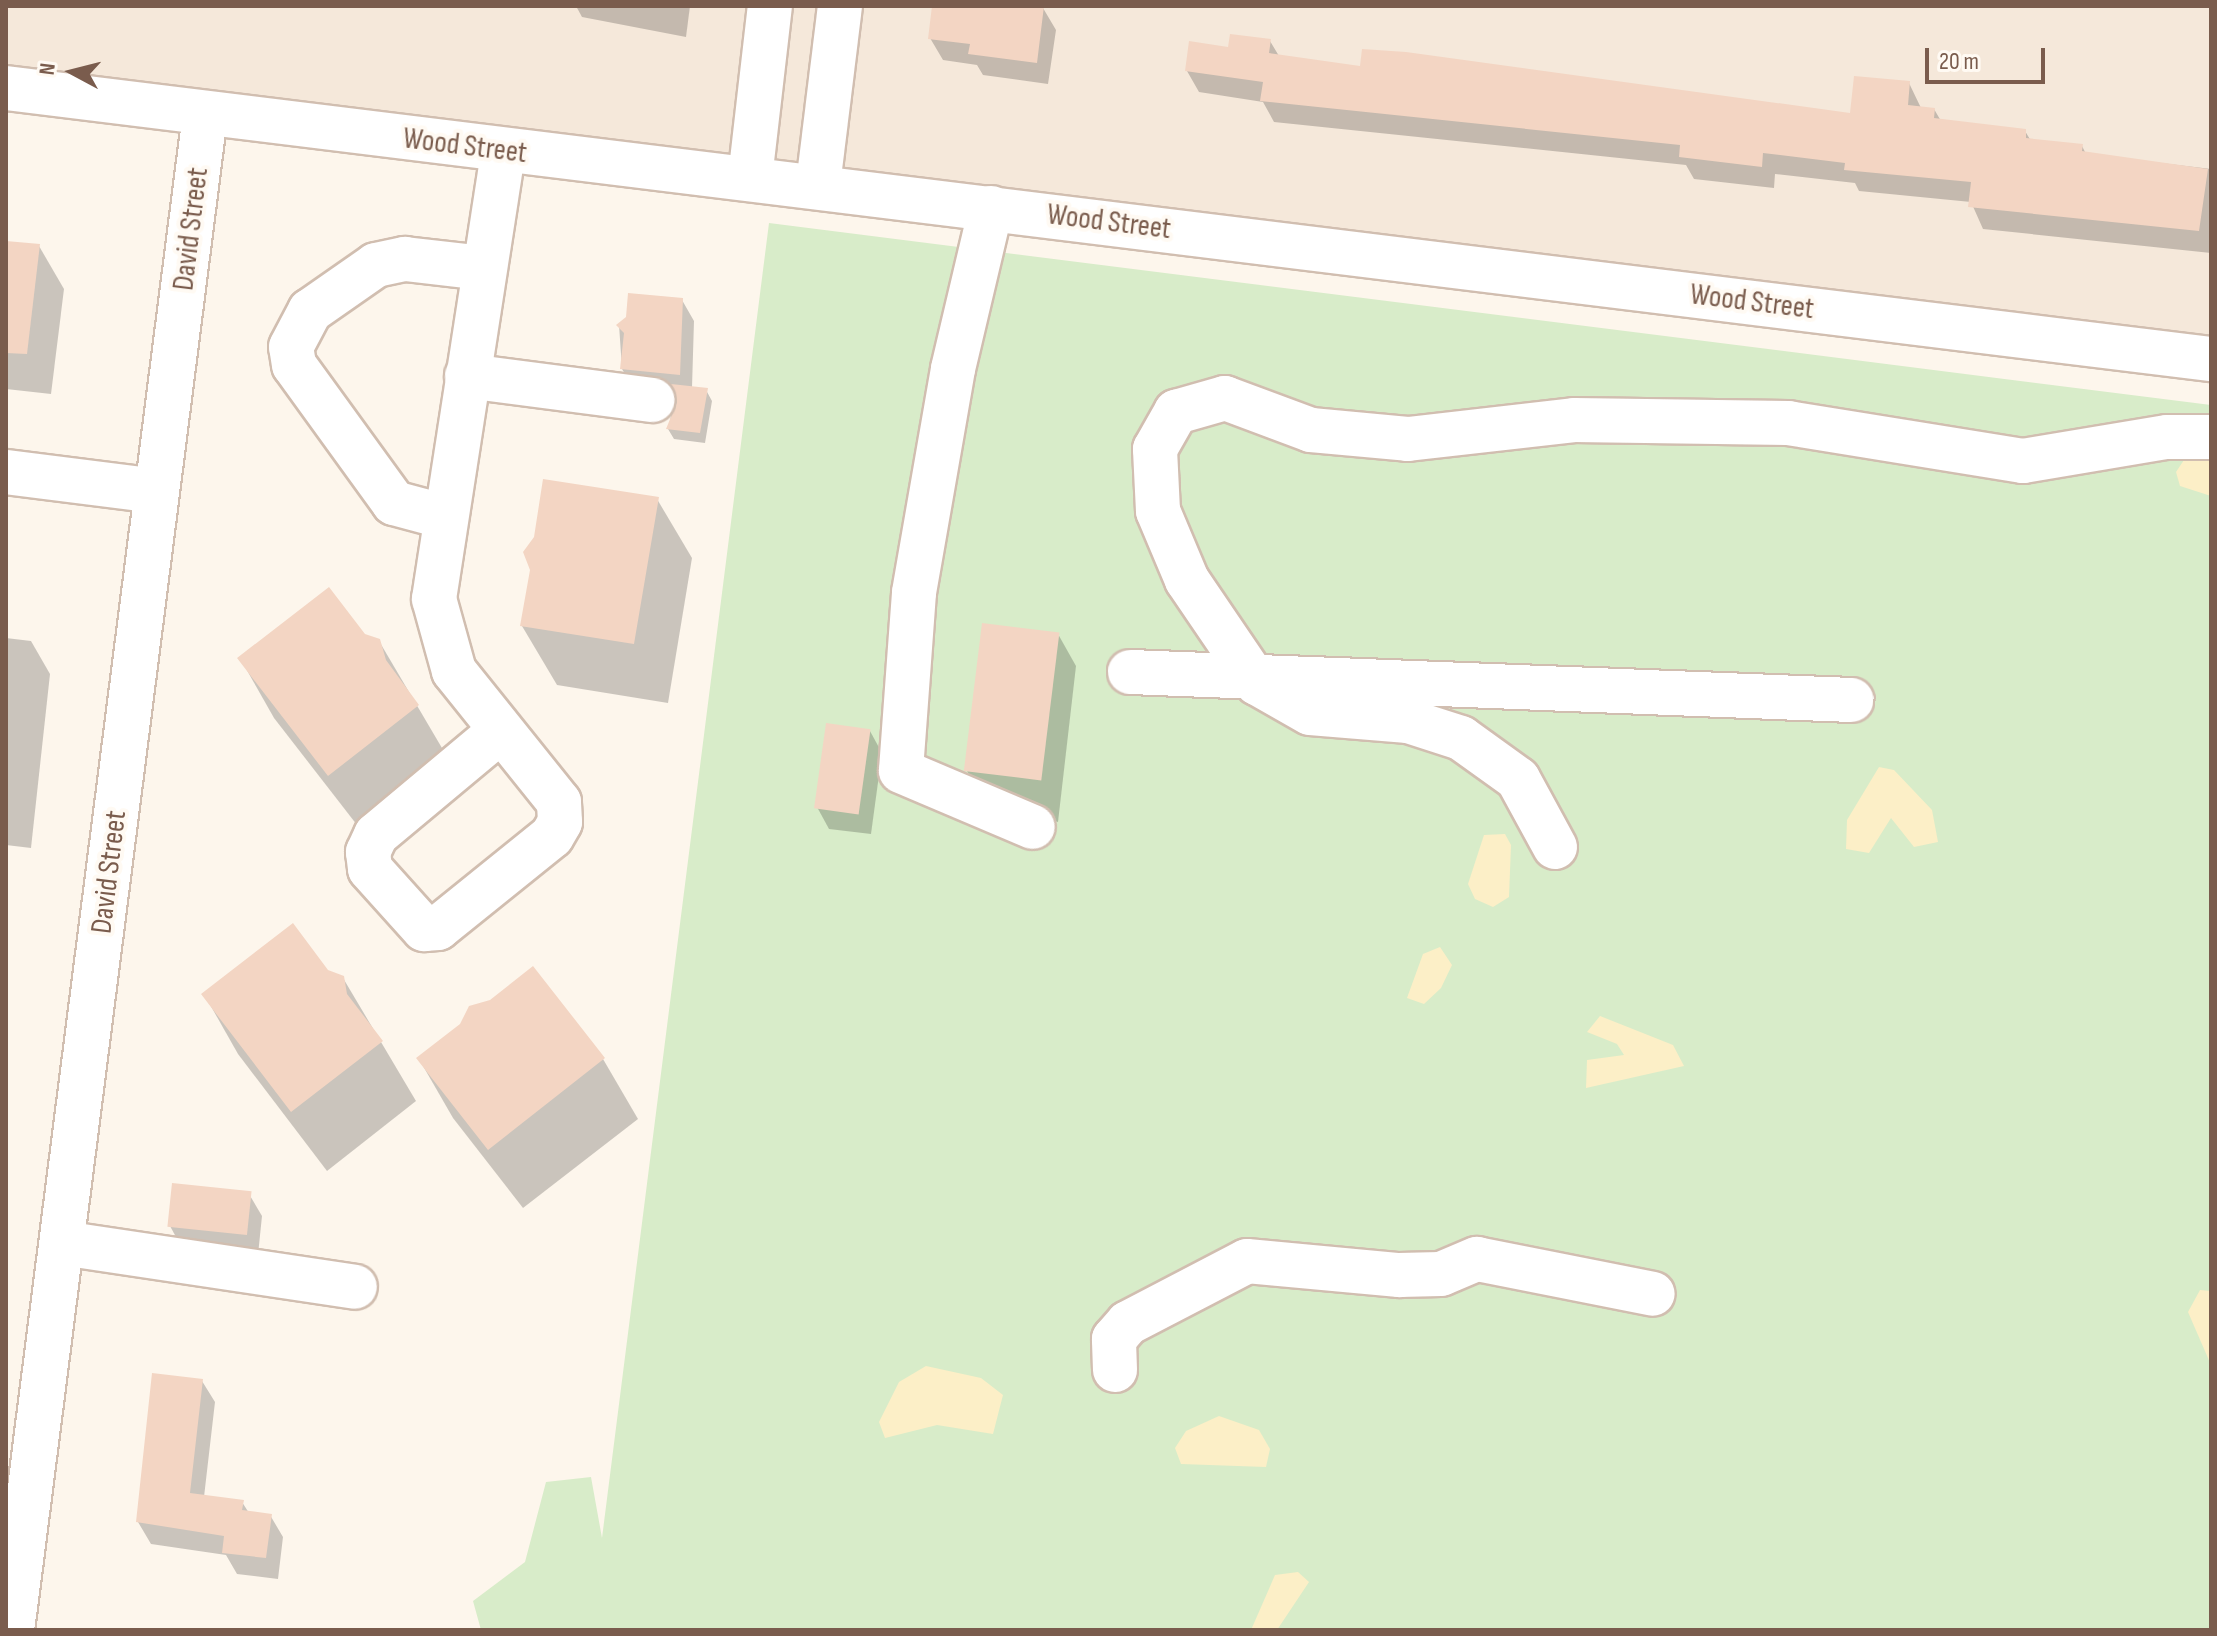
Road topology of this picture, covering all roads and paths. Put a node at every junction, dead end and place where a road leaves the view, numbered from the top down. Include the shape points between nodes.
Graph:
1 (770, 6) edge
2 (840, 6) edge
3 (6, 88) edge
4 (205, 114) junction
5 (503, 151) junction
6 (750, 178) junction
7 (818, 185) junction
8 (991, 208) junction
9 (484, 268) junction
10 (2211, 359) edge
11 (467, 376) junction
12 (652, 400) dead end
13 (2211, 437) edge
14 (6, 472) edge
15 (156, 491) junction
16 (446, 517) junction
17 (1130, 672) dead end
18 (1252, 677) junction
19 (1851, 700) dead end
20 (498, 733) junction
21 (1033, 827) dead end
22 (1555, 847) dead end
23 (62, 1243) junction
24 (355, 1287) dead end
25 (1653, 1294) dead end
26 (1115, 1370) dead end
27 (12, 1630) edge

1 - 6 street
2 - 7 street
3 - 4 street, Wood Street
4 - 5 street, Wood Street
4 - 15 street, David Street
5 - 6 street, Wood Street
5 - 9 street
6 - 7 street, Wood Street
7 - 8 street, Wood Street
8 - 10 street, Wood Street
8 - 21 street via 953,369 914,593 901,771
9 - 11 street
9 - 16 street via 405,259 376,265 310,311 291,347 294,365 394,503
11 - 12 street
11 - 16 street
13 - 18 street via 2167,437 2023,461 1788,423 1593,420 1358,437 1311,430 1225,398 1196,401 1176,412 1157,438 1154,494 1187,580
14 - 15 street
15 - 23 street, David Street
16 - 20 street via 434,599 438,632 454,671
17 - 18 street
18 - 19 street
18 - 22 street via 1268,694 1310,713 1408,721 1471,743 1518,779
20 - 20 street via 559,802 560,822 552,836 438,928 424,929 370,869 368,852 376,835
23 - 24 street
23 - 27 street, David Street
25 - 26 street via 1477,1259 1425,1275 1247,1261 1128,1323 1114,1339

